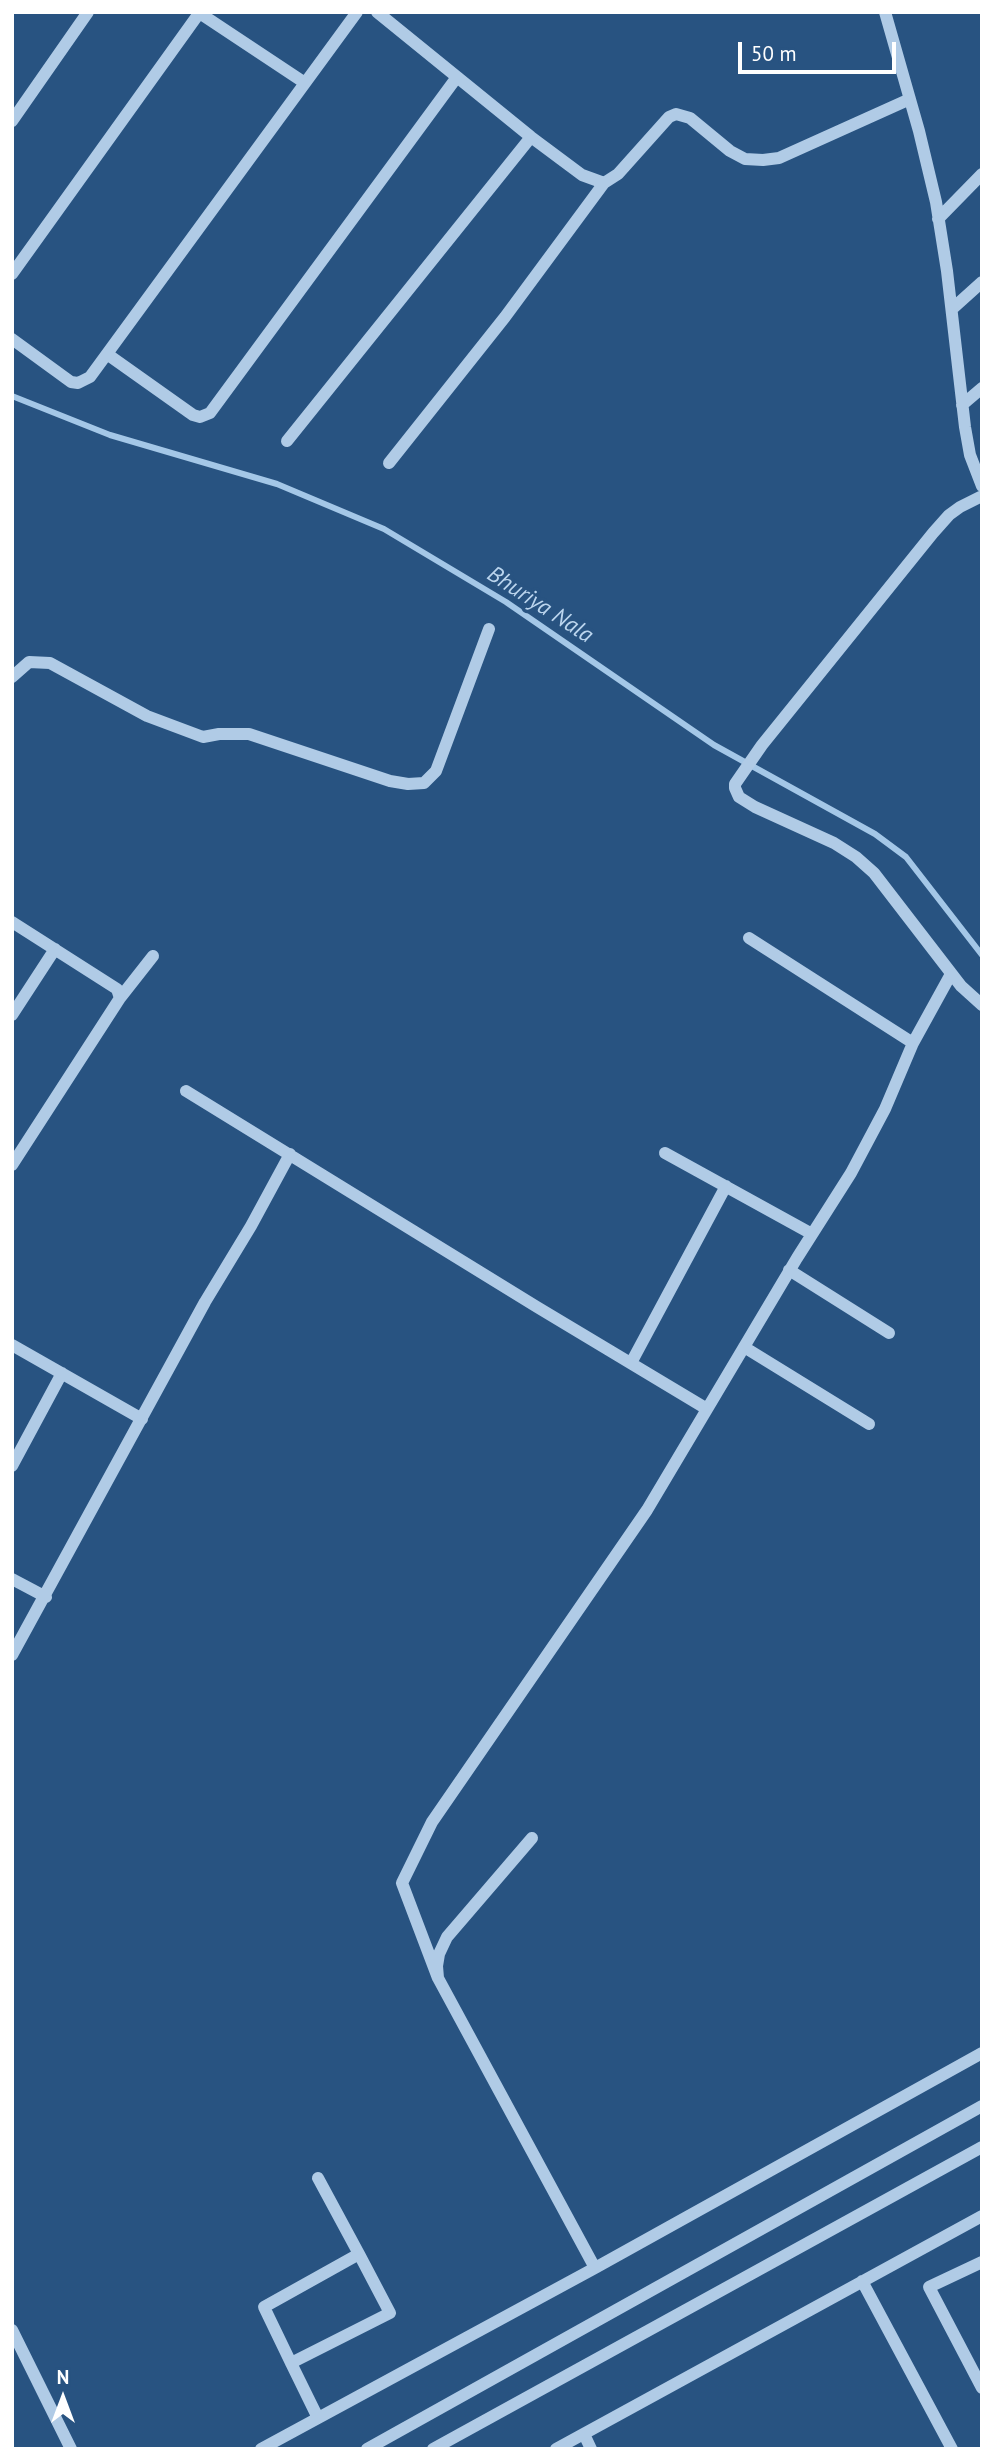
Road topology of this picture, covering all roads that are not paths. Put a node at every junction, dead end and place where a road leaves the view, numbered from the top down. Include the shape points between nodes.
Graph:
1 (89, 12) edge
2 (356, 12) edge
3 (377, 12) edge
4 (885, 12) edge
5 (199, 13) edge
6 (457, 77) junction
7 (305, 83) junction
8 (910, 99) junction
9 (12, 121) edge
10 (531, 137) junction
11 (982, 174) edge
12 (604, 183) junction
13 (938, 219) junction
14 (12, 274) edge
15 (982, 282) edge
16 (952, 309) junction
17 (12, 339) edge
18 (107, 354) junction
19 (982, 388) edge
20 (962, 405) junction
21 (287, 441) dead end
22 (389, 463) dead end
23 (982, 486) edge
24 (982, 496) edge
25 (489, 629) dead end
26 (12, 677) edge
27 (12, 922) edge
28 (749, 938) dead end
29 (55, 949) junction
30 (153, 956) dead end
31 (951, 974) junction
32 (120, 998) junction
33 (982, 1005) edge
34 (12, 1015) edge
35 (913, 1043) junction
36 (186, 1091) dead end
37 (665, 1153) dead end
38 (290, 1154) junction
39 (12, 1165) edge
40 (726, 1186) junction
41 (812, 1234) junction
42 (789, 1270) junction
43 (889, 1333) dead end
44 (12, 1345) edge
45 (744, 1347) junction
46 (631, 1363) junction
47 (62, 1373) junction
48 (707, 1409) junction
49 (142, 1419) junction
50 (869, 1424) dead end
51 (12, 1466) edge
52 (12, 1579) edge
53 (46, 1597) junction
54 (12, 1655) edge
55 (532, 1838) dead end
56 (438, 1978) junction
57 (982, 2053) edge
58 (982, 2106) edge
59 (982, 2147) edge
60 (318, 2178) dead end
61 (982, 2216) edge
62 (359, 2254) junction
63 (982, 2262) edge
64 (595, 2268) junction
65 (862, 2281) junction
66 (12, 2330) edge
67 (291, 2364) junction
68 (982, 2388) edge
69 (318, 2418) junction
70 (584, 2434) junction
71 (71, 2449) edge
72 (261, 2449) edge
73 (367, 2449) edge
74 (433, 2449) edge
75 (556, 2449) edge
76 (591, 2449) edge
77 (952, 2449) edge

1 - 9 street
2 - 7 street
3 - 6 street
4 - 8 street
5 - 7 street
5 - 14 street
6 - 10 street
6 - 18 street via 210,413 192,415
7 - 18 street
8 - 12 street via 779,158 762,160 745,159 730,151 691,118 676,114
8 - 13 street
10 - 12 street via 582,175
10 - 21 street
11 - 13 street
12 - 22 street
13 - 16 street
15 - 16 street
16 - 20 street
17 - 18 street via 71,382 90,377
19 - 20 street
20 - 23 street via 970,455
24 - 31 street via 960,507 933,533 735,784 736,793 755,807 856,857 874,873
25 - 26 street via 436,771 424,783 390,781 249,734 203,737 147,716 50,663 29,662
27 - 29 street
28 - 35 street
29 - 32 street via 117,989
29 - 34 street
30 - 32 street
31 - 33 street
31 - 35 street
32 - 39 street
35 - 41 street via 851,1173
36 - 38 street
37 - 40 street
38 - 46 street
38 - 49 street
40 - 41 street
40 - 46 street
41 - 42 street
42 - 43 street
42 - 45 street
44 - 47 street
45 - 48 street
45 - 50 street
46 - 48 street
47 - 49 street
47 - 51 street
48 - 56 street via 647,1510 432,1822 402,1883
49 - 53 street
52 - 53 street
53 - 54 street
55 - 56 street via 447,1937 439,1954
56 - 64 street
57 - 64 street
58 - 73 street
59 - 74 street
60 - 62 street
61 - 65 street
62 - 67 street via 264,2307
62 - 67 street via 390,2313
63 - 68 street via 929,2287
64 - 69 street
65 - 70 street
65 - 77 street
66 - 71 street
67 - 69 street
69 - 72 street
70 - 75 street
70 - 76 street

